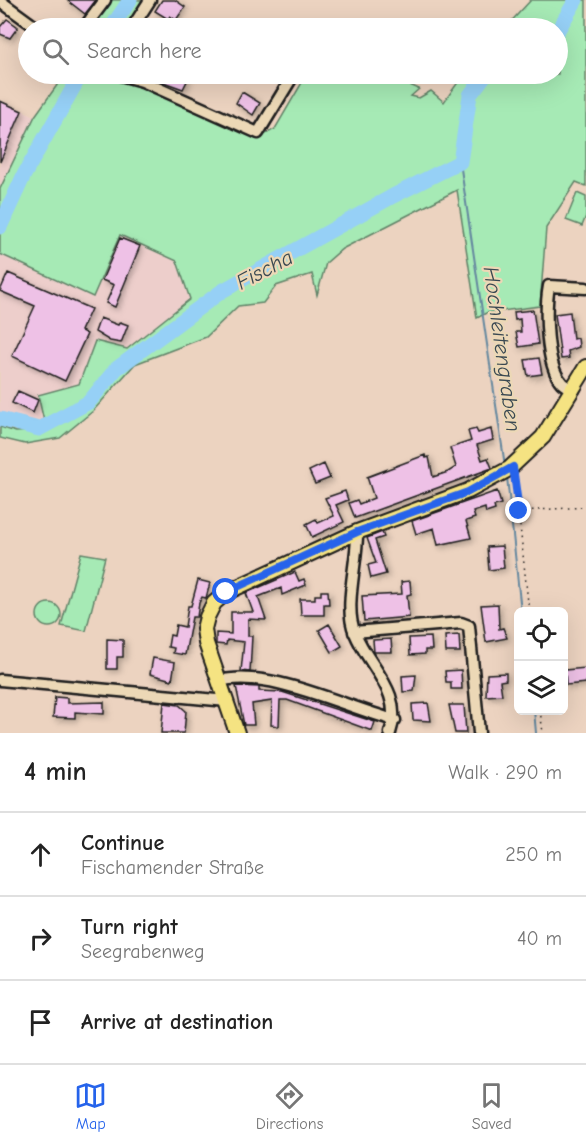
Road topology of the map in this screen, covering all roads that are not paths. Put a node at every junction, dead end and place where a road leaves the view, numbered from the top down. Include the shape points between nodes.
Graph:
1 (105, 0) edge
2 (150, 0) edge
3 (0, 2) edge
4 (23, 18) edge
5 (92, 18) edge
6 (138, 18) edge
7 (149, 84) edge
8 (288, 84) edge
9 (586, 288) edge
10 (586, 367) edge
11 (574, 390) junction
12 (357, 532) junction
13 (354, 632) junction
14 (0, 681) edge
15 (219, 681) junction
16 (227, 701) junction
17 (395, 720) junction
18 (237, 733) edge
19 (390, 733) edge
20 (479, 733) edge

1 - 5 street
2 - 6 street
3 - 4 street
7 - 8 street via 258,133
9 - 11 street via 549,286 545,309 553,367 561,382
10 - 11 main road
11 - 12 main road via 543,438 507,471 468,492
12 - 13 street via 351,612
12 - 15 main road via 242,583 214,603 204,629
13 - 17 street via 390,691
13 - 20 street via 461,623 470,626
14 - 16 street
15 - 16 main road
15 - 17 street via 243,677 305,690
16 - 18 main road
17 - 19 street

